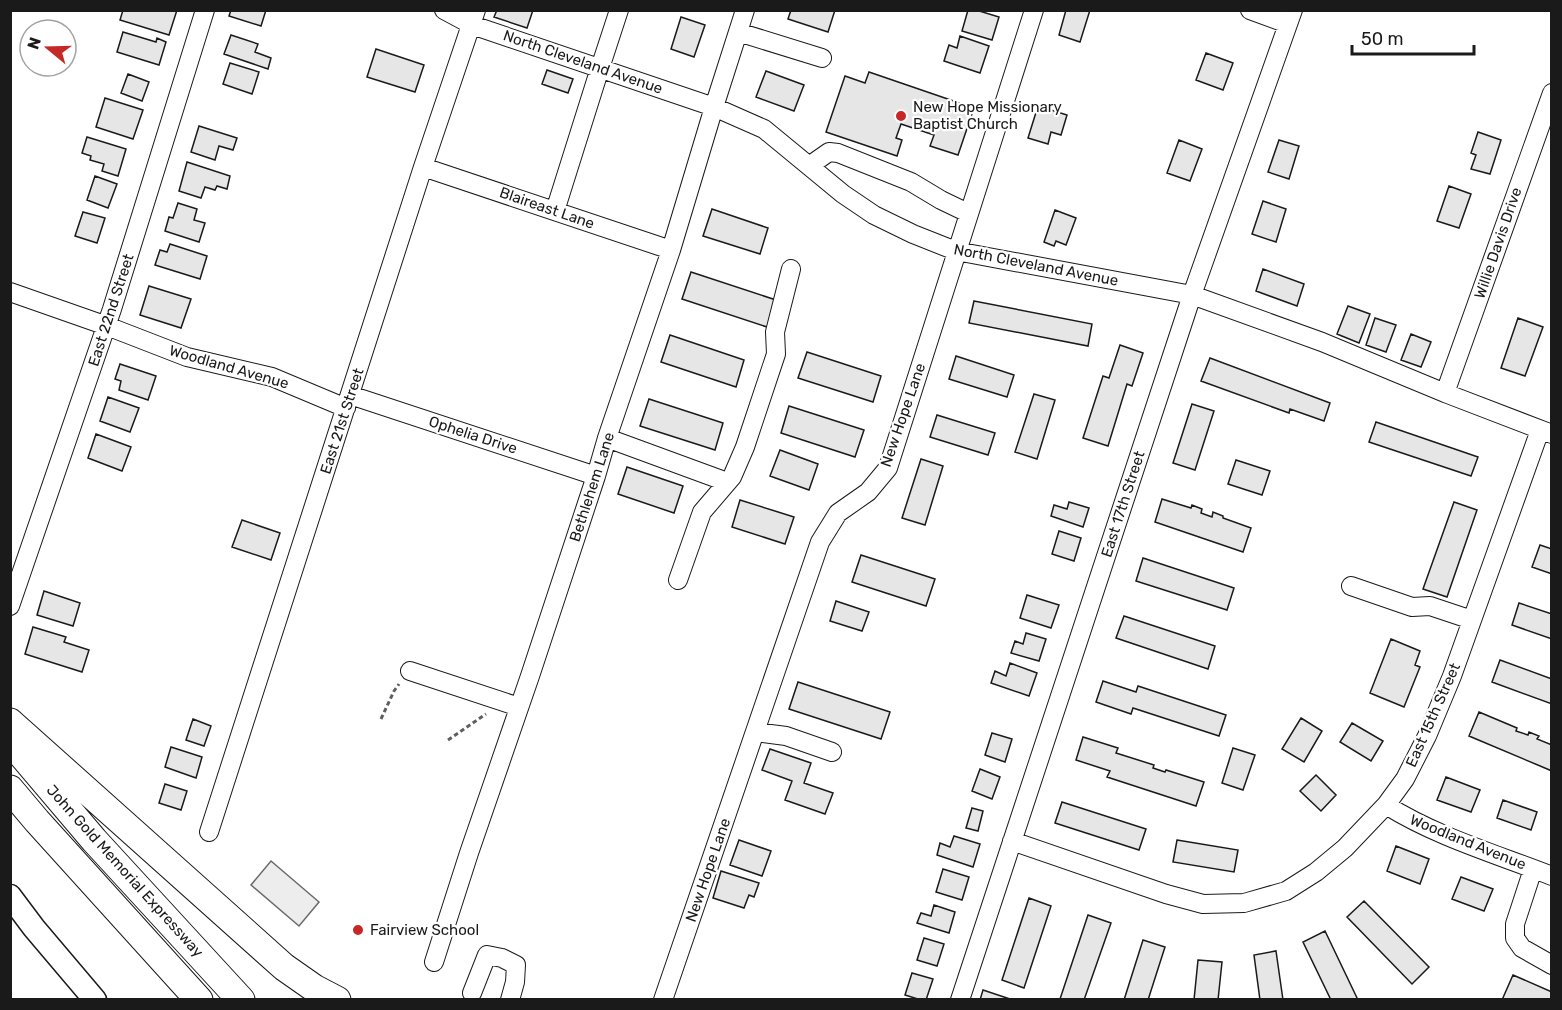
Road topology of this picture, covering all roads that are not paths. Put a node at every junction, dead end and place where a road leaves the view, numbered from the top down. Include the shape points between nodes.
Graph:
1 (205, 10) edge
2 (444, 10) edge
3 (619, 10) edge
4 (745, 10) edge
5 (1034, 10) edge
6 (1250, 10) edge
7 (1290, 17) edge
8 (474, 18) edge
9 (738, 32) junction
10 (822, 58) dead end
11 (600, 68) junction
12 (1551, 93) edge
13 (714, 107) junction
14 (423, 166) junction
15 (809, 166) junction
16 (555, 211) junction
17 (968, 213) junction
18 (671, 250) junction
19 (956, 251) junction
20 (791, 269) dead end
21 (10, 292) edge
22 (1192, 295) junction
23 (107, 326) junction
24 (1445, 393) junction
25 (348, 401) junction
26 (1546, 432) edge
27 (607, 438) junction
28 (596, 476) junction
29 (727, 482) junction
30 (678, 580) dead end
31 (1351, 586) dead end
32 (10, 606) edge
33 (1472, 620) junction
34 (410, 671) road end
35 (519, 707) junction
36 (10, 722) edge
37 (755, 732) junction
38 (10, 741) edge
39 (832, 752) dead end
40 (10, 789) edge
41 (1386, 805) junction
42 (209, 832) dead end
43 (1012, 841) junction
44 (1533, 869) junction
45 (1551, 876) edge
46 (10, 896) edge
47 (434, 962) dead end
48 (1551, 965) edge
49 (472, 993) dead end
50 (95, 999) edge
51 (199, 999) edge
52 (241, 999) edge
53 (337, 999) edge
54 (510, 999) edge
55 (663, 999) edge
56 (960, 999) edge

1 - 23 street, East 22nd Street
2 - 8 street, North Cleveland Avenue
3 - 11 street
4 - 9 street, Bethlehem Lane
5 - 17 street, New Hope Lane
6 - 7 street
7 - 22 street, East 17th Street
8 - 11 street, North Cleveland Avenue
8 - 14 street, East 21st Street
9 - 10 street
9 - 13 street, Bethlehem Lane
11 - 13 street, North Cleveland Avenue
11 - 16 street
12 - 24 street, Willie Davis Drive
13 - 15 street, North Cleveland Avenue via 764,129
13 - 18 street, Bethlehem Lane
14 - 16 street, Blaireast Lane
14 - 25 street, East 21st Street
15 - 17 street via 829,152 838,153 910,182
15 - 19 street, North Cleveland Avenue via 874,216
16 - 18 street, Blaireast Lane
17 - 19 street, New Hope Lane
18 - 27 street, Bethlehem Lane
19 - 22 street, North Cleveland Avenue
19 - 37 street, New Hope Lane via 888,468 868,492 838,513 820,542
20 - 29 street via 775,332 776,354 745,447
21 - 23 street, Woodland Avenue
22 - 24 street, North Cleveland Avenue via 1322,342
22 - 43 street, East 17th Street
23 - 25 street, Woodland Avenue via 187,357 272,377
23 - 32 street, East 22nd Street
24 - 26 street, North Cleveland Avenue
25 - 28 street, Ophelia Drive
25 - 42 street, East 21st Street
26 - 33 street, East 15th Street
27 - 28 street, Bethlehem Lane
27 - 29 street
28 - 35 street, Bethlehem Lane
29 - 30 street via 702,512
31 - 33 street via 1412,607 1430,606
33 - 41 street, East 15th Street via 1427,736 1405,779
34 - 35 street
35 - 47 street, Bethlehem Lane
36 - 53 highway via 284,967
37 - 39 street via 786,736
37 - 55 street, New Hope Lane
38 - 52 highway, John Gold Memorial Expressway via 94,840
40 - 51 highway, John Gold Memorial Expressway
41 - 43 street, East 15th Street via 1317,872 1286,891 1244,903 1203,904
41 - 44 street, Woodland Avenue via 1408,819
43 - 56 street, East 17th Street
44 - 45 street, Woodland Avenue
44 - 48 street via 1515,924 1515,938 1522,948
46 - 50 main road
49 - 54 street via 487,955 516,964

